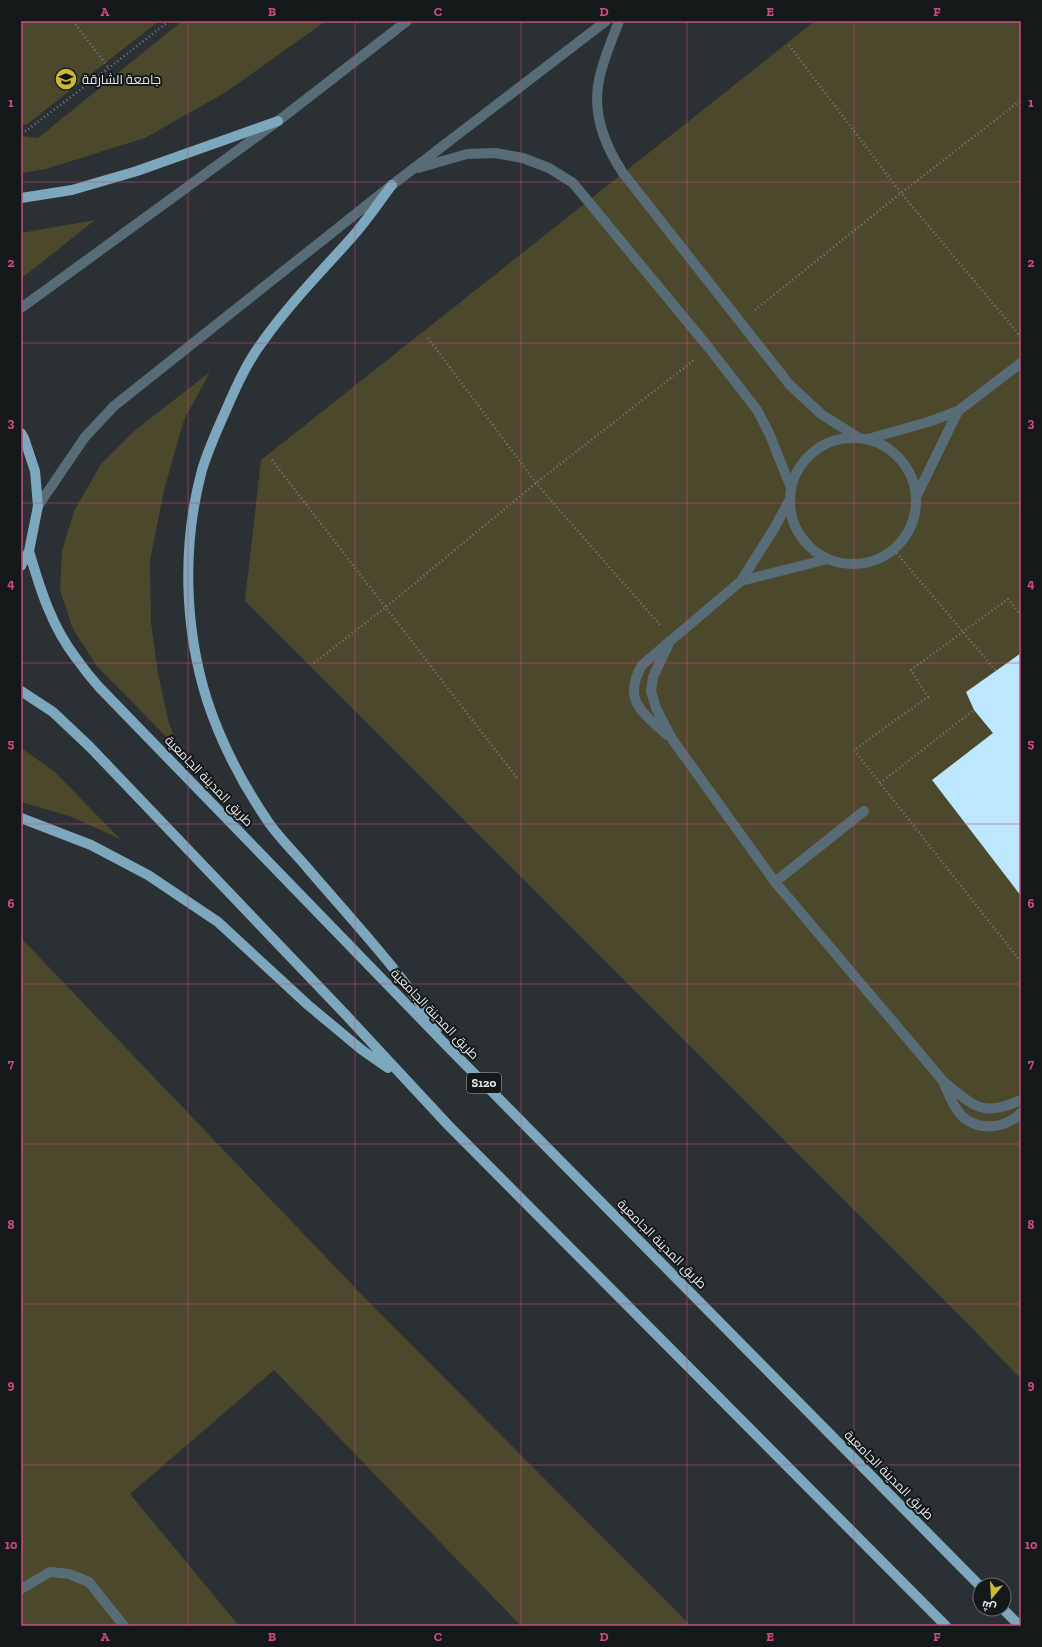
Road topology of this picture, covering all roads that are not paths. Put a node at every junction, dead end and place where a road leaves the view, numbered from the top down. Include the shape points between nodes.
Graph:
1 (606, 21) edge
2 (619, 21) edge
3 (401, 23) edge
4 (278, 121) junction
5 (413, 170) junction
6 (392, 185) junction
7 (21, 198) edge
8 (21, 308) edge
9 (1021, 363) edge
10 (958, 411) junction
11 (21, 433) edge
12 (864, 439) junction
13 (791, 488) junction
14 (917, 495) junction
15 (790, 499) junction
16 (38, 506) junction
17 (29, 551) junction
18 (828, 559) junction
19 (21, 566) edge
20 (741, 582) junction
21 (671, 640) junction
22 (21, 691) edge
23 (672, 739) junction
24 (864, 811) dead end
25 (21, 818) edge
26 (775, 882) junction
27 (449, 1048) junction
28 (403, 1078) junction
29 (944, 1082) junction
30 (1021, 1100) edge
31 (1021, 1113) edge
32 (972, 1578) edge
33 (21, 1589) edge
34 (124, 1626) edge
35 (946, 1626) edge

1 - 5 street
2 - 12 street via 599,81 597,106 611,155 789,384 821,414
3 - 4 street
4 - 7 main road via 137,171 79,188
4 - 8 street
5 - 6 street
5 - 13 street via 467,154 495,153 523,158 549,168 573,183 757,410 777,450
6 - 16 street via 114,406 85,437
6 - 27 main road via 367,219 266,336 238,382 202,469 193,514 189,608 196,654 207,699 224,744 245,786 270,825 399,976 426,1011
9 - 10 street
10 - 12 street
10 - 14 street
11 - 16 main road via 35,471
12 - 13 street via 840,439 823,445 808,456 797,471
12 - 14 street via 886,447 901,459 912,476
13 - 15 street
14 - 18 street via 915,515 910,528 894,550 873,561 850,564
15 - 18 street via 792,518 800,535 812,549
15 - 20 street
16 - 17 main road
17 - 19 main road
17 - 27 main road, طريق المدينة الجامعية / S120 via 40,589 55,624 75,658 99,687
18 - 20 street
20 - 21 street
21 - 23 street via 653,677 651,691 656,708
21 - 23 street via 642,665 635,676 633,690 636,703 644,714
22 - 28 main road via 53,712 90,747
23 - 26 street
24 - 26 street
25 - 28 main road via 91,845 148,875 218,922 308,1005 362,1050
26 - 29 street
27 - 32 main road, طريق المدينة الجامعية / S120
28 - 35 main road
29 - 30 street via 974,1105 985,1109 996,1109
29 - 31 street via 957,1109 967,1120 980,1126 995,1127
33 - 34 street via 50,1572 69,1574 89,1582

